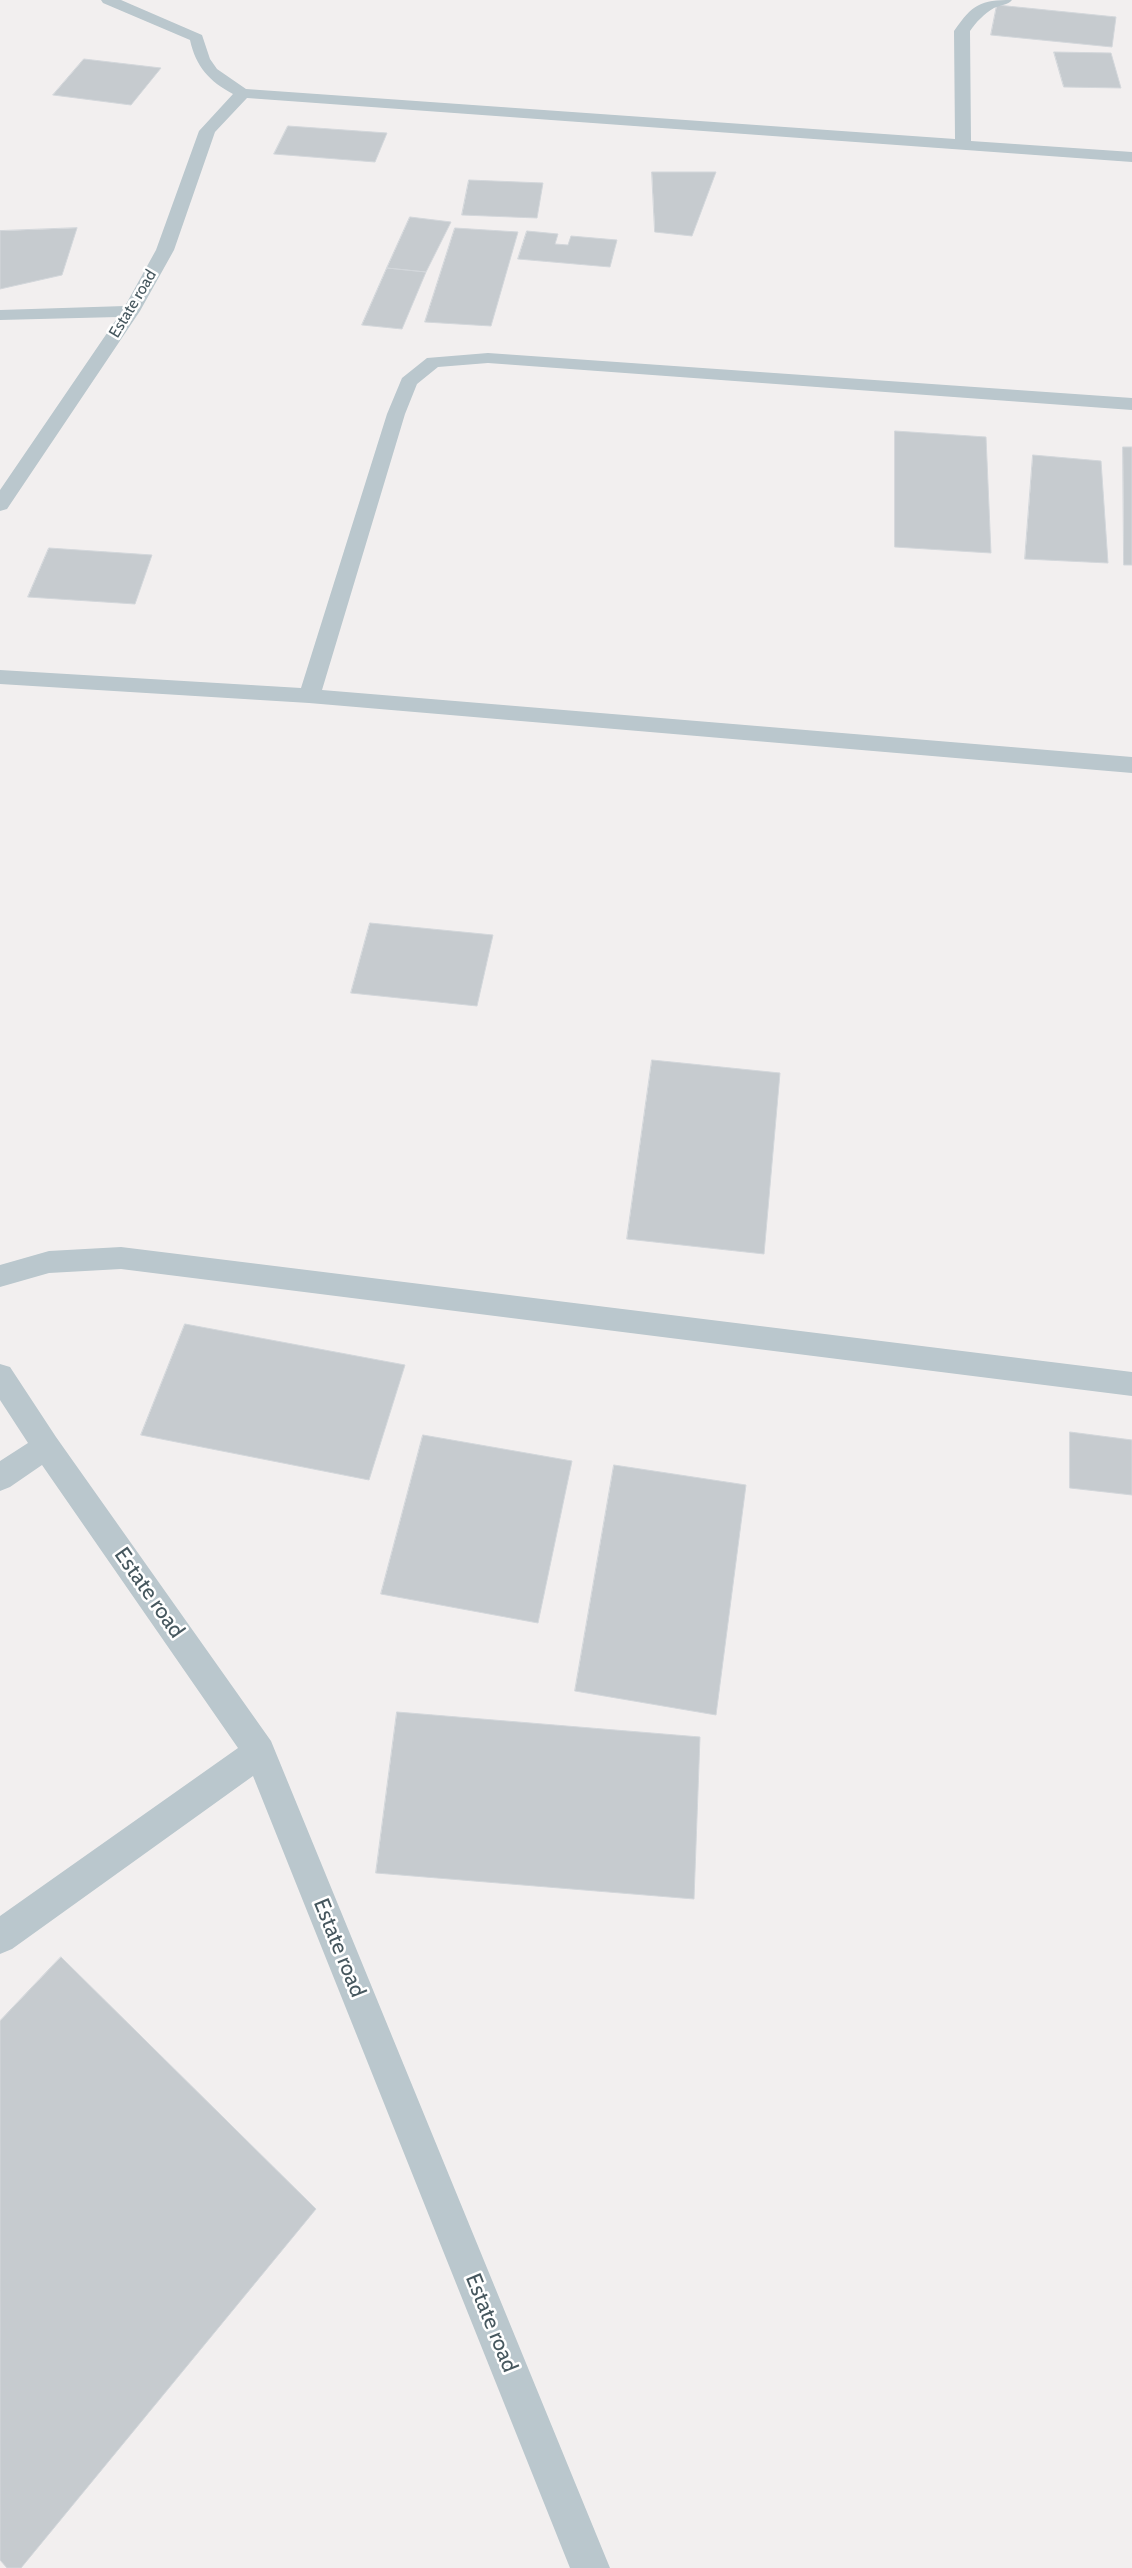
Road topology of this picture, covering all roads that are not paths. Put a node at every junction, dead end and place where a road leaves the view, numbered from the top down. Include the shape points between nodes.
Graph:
1 (108, 0) edge
2 (1005, 0) edge
3 (243, 93) junction
4 (962, 145) junction
5 (1132, 157) edge
6 (131, 311) junction
7 (0, 315) edge
8 (1132, 404) edge
9 (0, 504) edge
10 (0, 677) edge
11 (309, 696) junction
12 (1132, 765) edge
13 (0, 1276) edge
14 (0, 1376) edge
15 (1132, 1384) edge
16 (46, 1446) junction
17 (0, 1478) edge
18 (260, 1752) junction
19 (0, 1938) edge
20 (590, 2568) edge

1 - 3 street via 197,38 201,59 218,80
2 - 4 street via 986,6 962,31
3 - 4 street
3 - 6 street, Estate road via 207,131 165,250
4 - 5 street
6 - 7 street
6 - 9 street, Estate road
8 - 11 street via 488,358 433,362 409,382 396,414
10 - 11 street
11 - 12 street
13 - 15 street via 49,1262 121,1258
14 - 16 street, Estate road
16 - 17 street
16 - 18 street, Estate road
18 - 19 street
18 - 20 street, Estate road

